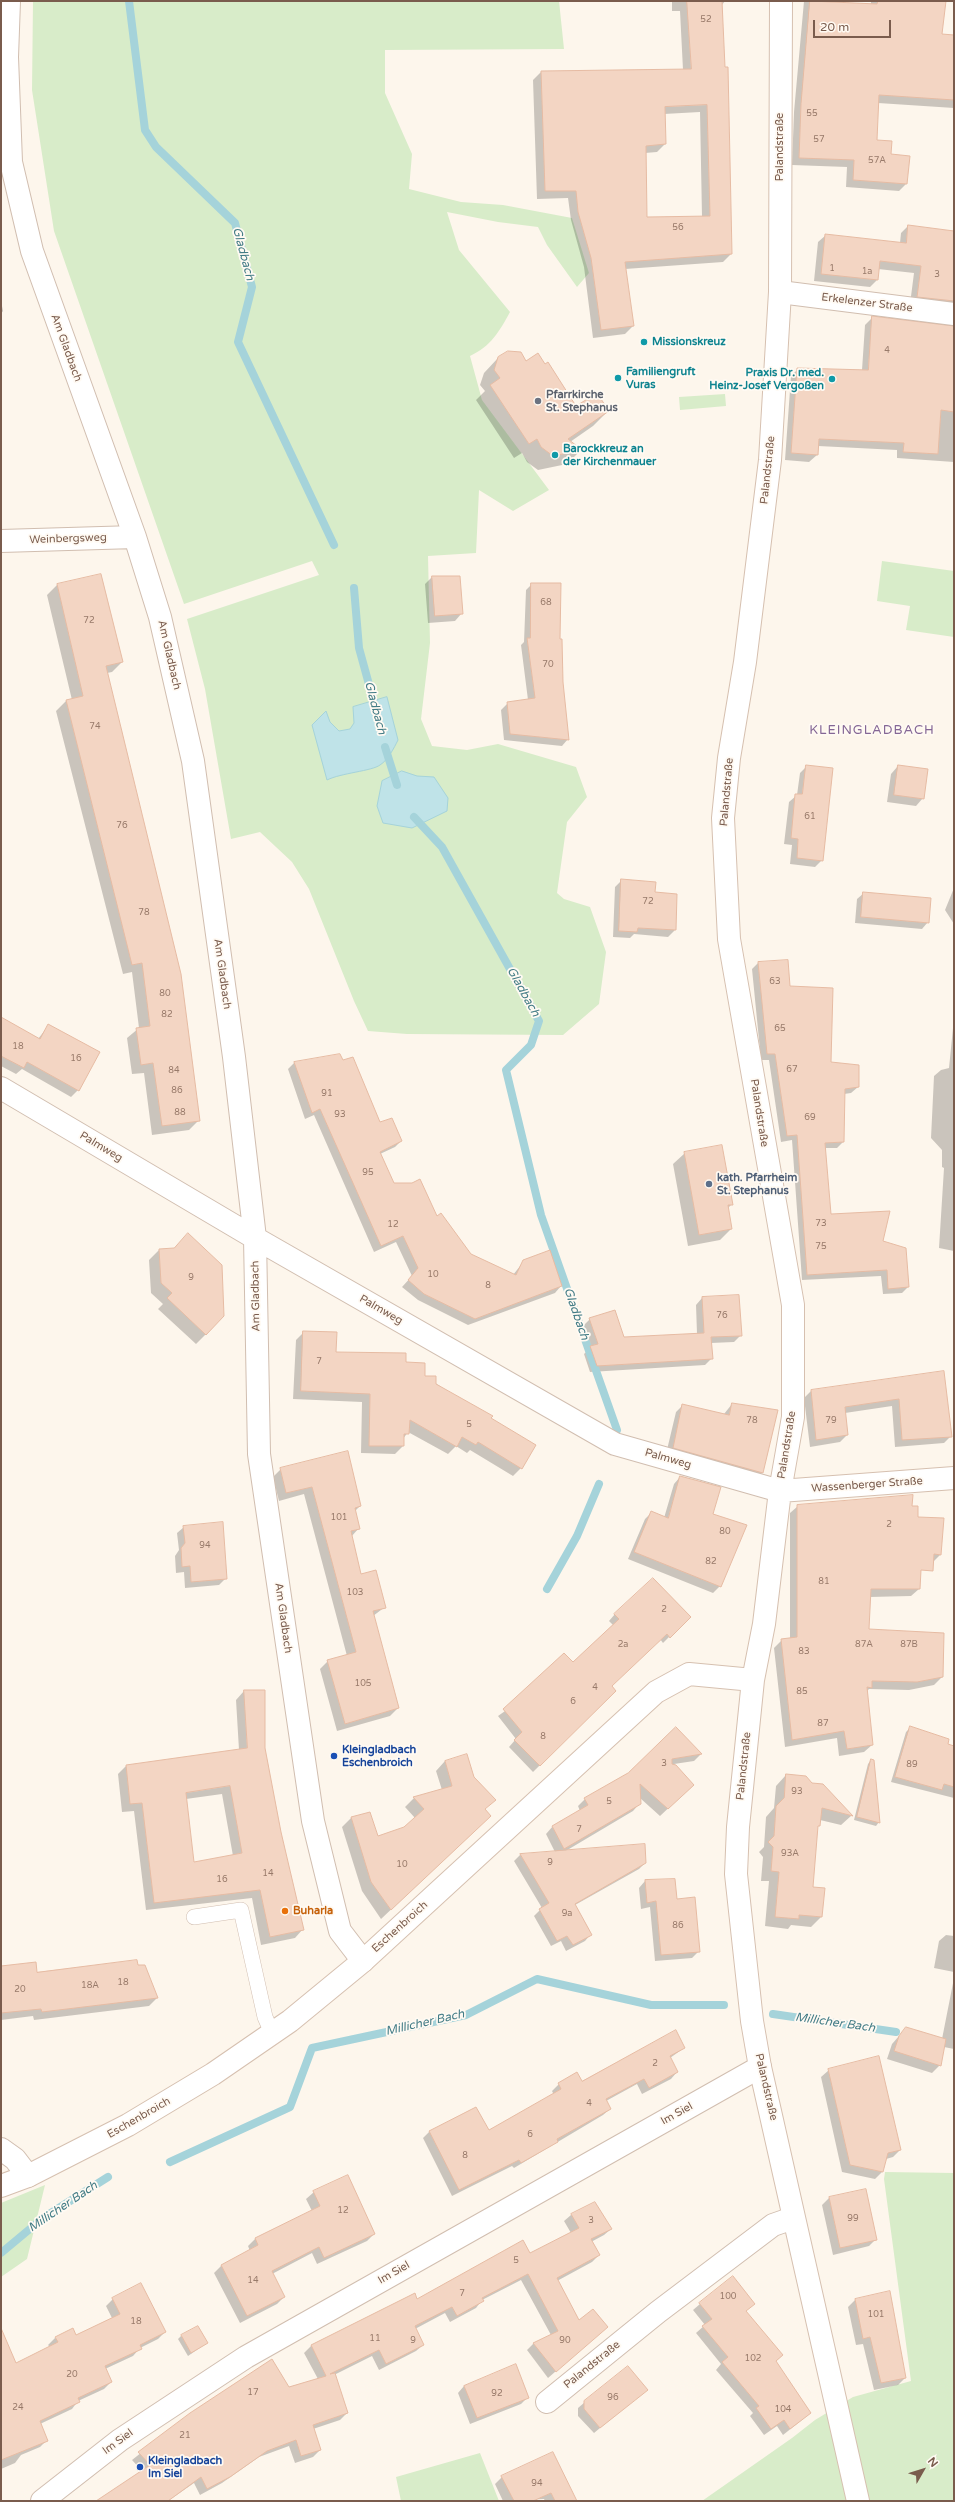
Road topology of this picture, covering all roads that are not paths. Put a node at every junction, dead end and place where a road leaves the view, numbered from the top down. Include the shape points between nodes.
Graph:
1 (9, 1) edge
2 (781, 1) edge
3 (780, 292) junction
4 (954, 314) edge
5 (135, 537) junction
6 (1, 541) edge
7 (1, 1088) edge
8 (255, 1238) junction
9 (954, 1478) edge
10 (780, 1491) junction
11 (753, 1680) junction
12 (194, 1917) dead end
13 (363, 1960) junction
14 (272, 2033) junction
15 (760, 2067) junction
16 (1, 2149) edge
17 (28, 2176) junction
18 (1, 2186) edge
19 (793, 2218) junction
20 (547, 2402) dead end
21 (42, 2501) edge
22 (858, 2501) edge

1 - 5 street, Am Gladbach via 7,57 11,162 32,252
2 - 3 street, Palandstraße
3 - 4 street, Erkelenzer Straße
3 - 10 street, Palandstraße via 770,460 723,818 729,939 793,1305 793,1417
5 - 6 street, Weinbergsweg
5 - 8 street, Am Gladbach via 160,617 192,761 234,1058
7 - 8 street, Palmweg
8 - 10 street, Palmweg via 615,1444
8 - 13 street, Am Gladbach via 259,1454 312,1815 340,1931
9 - 10 street, Wassenberger Straße
10 - 11 street, Palandstraße via 764,1624
11 - 13 street, Eschenbroich via 690,1674 656,1692
11 - 15 street, Palandstraße via 738,1826 736,1874 752,2021
12 - 14 lane via 241,1910 265,2016
13 - 14 street, Eschenbroich
14 - 17 street, Eschenbroich via 213,2074 128,2125
15 - 19 street, Palandstraße via 782,2156
15 - 21 street, Im Siel via 246,2357 120,2440
16 - 17 street via 15,2159
17 - 18 street, Eschenbroich
19 - 20 street, Palandstraße via 773,2225 658,2312
19 - 22 street, Palandstraße

